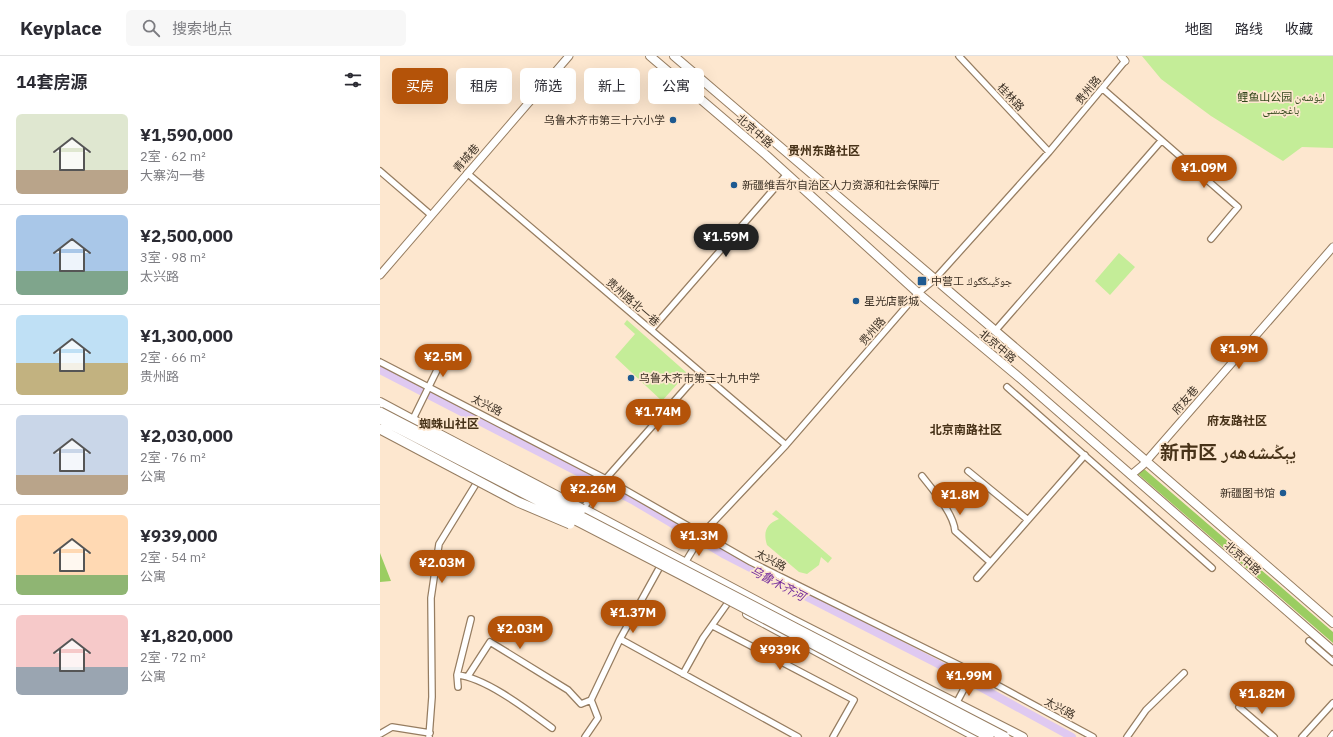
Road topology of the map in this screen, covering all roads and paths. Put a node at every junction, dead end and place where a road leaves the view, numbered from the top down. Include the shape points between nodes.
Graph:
1 (569, 56) edge
2 (650, 56) edge
3 (674, 56) edge
4 (959, 56) edge
5 (1123, 59) edge
6 (1102, 89) junction
7 (1161, 141) junction
8 (1049, 152) junction
9 (380, 171) edge
10 (467, 173) junction
11 (787, 174) junction
12 (432, 216) junction
13 (1211, 239) dead end
14 (1333, 242) edge
15 (1333, 247) edge
16 (380, 275) edge
17 (934, 280) junction
18 (918, 293) junction
19 (651, 330) junction
20 (995, 331) junction
21 (446, 358) dead end
22 (380, 362) edge
23 (700, 372) junction
24 (1007, 387) dead end
25 (428, 388) junction
26 (380, 402) edge
27 (380, 412) edge
28 (380, 419) edge
29 (415, 420) junction
30 (380, 424) edge
31 (380, 429) edge
32 (786, 445) junction
33 (1085, 455) junction
34 (1145, 460) junction
35 (968, 471) dead end
36 (1131, 475) junction
37 (922, 476) dead end
38 (480, 477) junction
39 (603, 483) junction
40 (583, 508) junction
41 (1028, 520) junction
42 (574, 523) junction
43 (596, 532) junction
44 (702, 534) junction
45 (666, 556) junction
46 (686, 562) junction
47 (990, 562) junction
48 (659, 567) junction
49 (1212, 568) dead end
50 (677, 577) junction
51 (977, 578) dead end
52 (727, 604) junction
53 (471, 620) dead end
54 (1333, 624) edge
55 (713, 626) junction
56 (620, 639) junction
57 (1309, 641) dead end
58 (1333, 651) edge
59 (1333, 662) edge
60 (1184, 673) dead end
61 (683, 674) junction
62 (972, 674) junction
63 (457, 675) junction
64 (468, 676) junction
65 (458, 687) dead end
66 (591, 700) junction
67 (957, 702) junction
68 (1333, 703) edge
69 (1239, 707) dead end
70 (552, 728) dead end
71 (1333, 733) edge
72 (380, 734) edge
73 (430, 735) edge
74 (585, 737) edge
75 (798, 737) edge
76 (833, 737) edge
77 (976, 737) edge
78 (988, 737) edge
79 (1005, 737) edge
80 (1023, 737) edge
81 (1092, 737) edge
82 (1127, 737) edge
83 (1274, 737) edge
84 (1302, 737) edge
85 (1330, 737) edge

1 - 10 street, 青城巷
2 - 11 main road, 北京中路
3 - 17 main road, 北京中路
4 - 8 street, 桂林路
5 - 6 street, 贵州路
6 - 7 street
6 - 8 street, 贵州路
7 - 13 street via 1238,207
7 - 20 street
8 - 17 street, 贵州路
9 - 12 street
10 - 12 street, 青城巷
10 - 19 street, 贵州路北一巷
11 - 18 main road, 北京中路
11 - 19 street
12 - 16 street, 青城巷
14 - 34 street, 府友巷
15 - 34 street, 府友巷
17 - 18 street, 贵州路
17 - 20 main road, 北京中路
18 - 32 street, 贵州路
18 - 36 main road, 北京中路
19 - 23 street, 贵州路北一巷
20 - 34 main road, 北京中路
21 - 25 street
22 - 25 street, 太兴路
23 - 32 street, 贵州路北一巷
23 - 39 street
24 - 33 street
25 - 29 street
25 - 39 street, 太兴路
26 - 29 main road
27 - 45 highway, bridge
28 - 43 highway, bridge
29 - 40 main road
29 - 45 highway, bridge
30 - 38 main road
31 - 43 highway, bridge via 518,502 555,519
32 - 44 street, 贵州路
33 - 41 street
33 - 49 street
34 - 36 street, 府友巷
34 - 54 main road, 北京中路
35 - 41 street
36 - 58 main road, 北京中路
37 - 47 street via 955,524 955,531
38 - 42 main road
38 - 73 street via 439,544 431,598
39 - 40 street
39 - 44 street, 太兴路
40 - 42 street
40 - 45 main road
41 - 47 street
42 - 48 main road
43 - 78 highway, bridge
44 - 46 street, 贵州路
44 - 62 street, 太兴路 via 750,562
45 - 46 main road
45 - 48 street
45 - 79 highway, bridge
46 - 50 street, 贵州路
46 - 67 main road via 791,619
47 - 51 street
48 - 50 main road
48 - 56 street
50 - 52 main road
52 - 55 street
52 - 77 main road
53 - 63 street
55 - 61 street via 703,638
55 - 76 street via 854,700
56 - 61 street
56 - 66 street
57 - 59 street
60 - 82 street via 1146,710
61 - 75 street
62 - 67 street
62 - 81 street, 太兴路
63 - 64 street
63 - 65 street
64 - 66 street via 490,642 568,690 581,704
64 - 70 street via 507,697
66 - 74 street via 598,718
67 - 80 main road
68 - 84 street
69 - 83 street
71 - 85 street
72 - 73 street via 392,727

